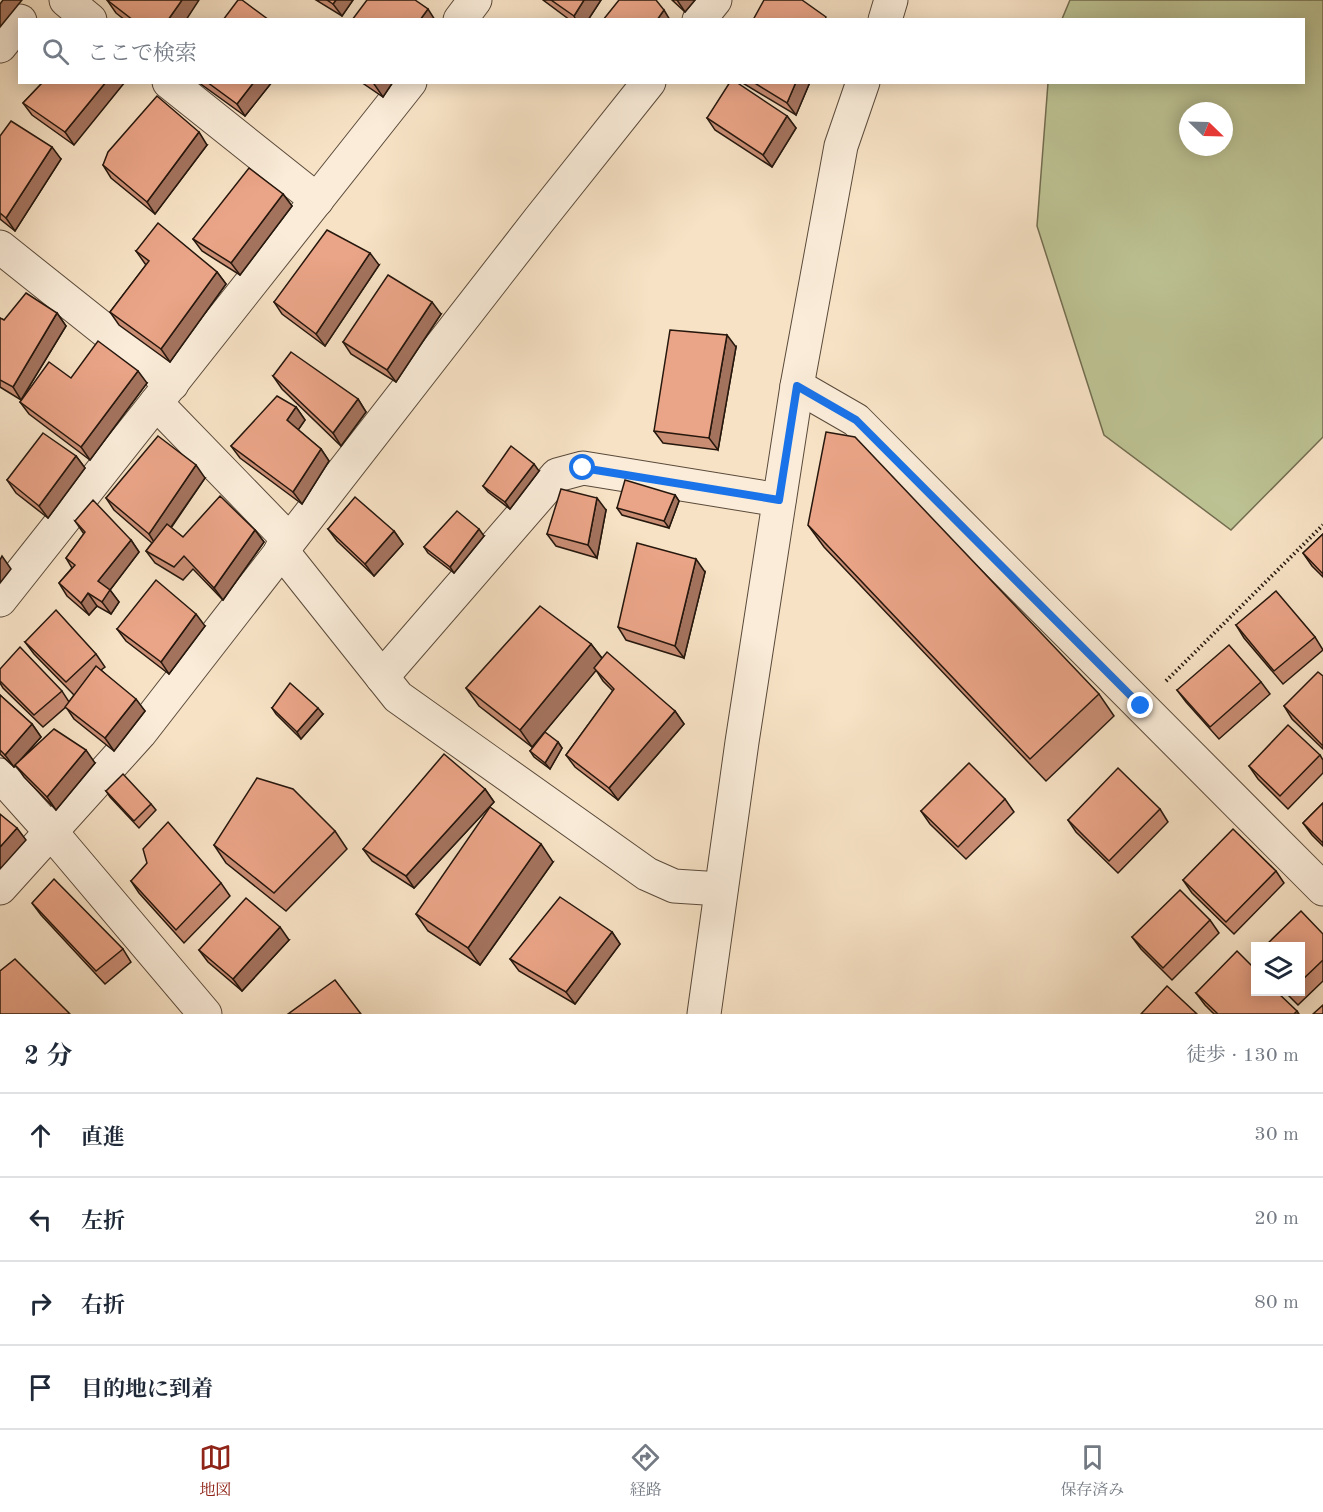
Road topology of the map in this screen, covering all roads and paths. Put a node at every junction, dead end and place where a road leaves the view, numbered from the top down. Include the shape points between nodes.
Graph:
1 (36, 0) edge
2 (66, 0) edge
3 (715, 0) edge
4 (891, 0) edge
5 (22, 18) edge
6 (88, 18) edge
7 (701, 18) edge
8 (886, 18) edge
9 (18, 23) edge
10 (0, 46) edge
11 (172, 84) edge
12 (408, 84) edge
13 (647, 84) edge
14 (862, 84) edge
15 (317, 200) junction
16 (0, 247) edge
17 (797, 386) junction
18 (164, 393) junction
19 (779, 500) junction
20 (1323, 525) edge
21 (285, 545) junction
22 (0, 600) edge
23 (382, 677) junction
24 (1141, 706) junction
25 (0, 775) edge
26 (51, 832) junction
27 (0, 888) edge
28 (721, 889) junction
29 (1323, 889) edge
30 (205, 1014) edge
31 (704, 1014) edge

1 - 5 street
2 - 6 street
3 - 7 street
4 - 8 street
9 - 10 street
11 - 15 street
12 - 15 street
13 - 21 street
14 - 17 street via 841,146
15 - 18 street
16 - 18 street
17 - 19 street
17 - 24 street via 856,420
18 - 21 street
18 - 22 street
19 - 23 street via 583,468 557,475
19 - 28 street
20 - 24 path
21 - 23 street
21 - 26 street via 140,733
23 - 28 street via 398,697 646,874 674,886
24 - 29 street
25 - 26 street
26 - 27 street
26 - 30 street
28 - 31 street

